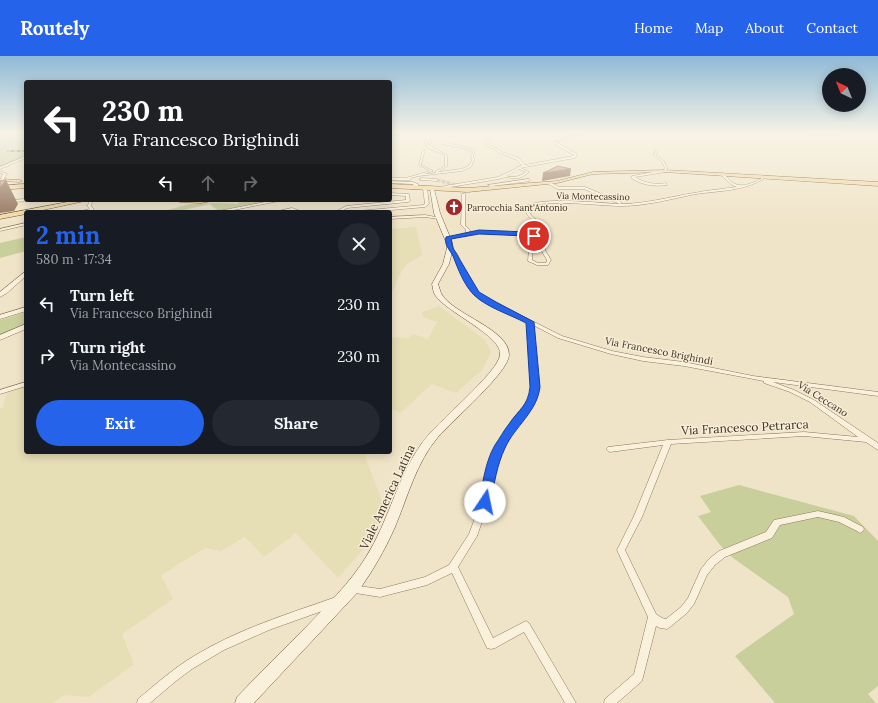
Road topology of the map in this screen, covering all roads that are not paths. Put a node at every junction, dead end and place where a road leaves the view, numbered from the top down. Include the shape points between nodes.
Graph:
1 (420, 164) edge
2 (446, 164) edge
3 (472, 164) edge
4 (534, 164) edge
5 (664, 164) edge
6 (524, 166) joint
7 (518, 168) junction
8 (665, 171) junction
9 (0, 172) edge
10 (722, 174) junction
11 (426, 175) junction
12 (419, 176) junction
13 (503, 176) junction
14 (762, 176) junction
15 (406, 179) junction
16 (1, 180) edge
17 (437, 180) tunnel mouth
18 (529, 180) dead end
19 (24, 181) edge
20 (392, 181) edge
21 (392, 181) edge
22 (519, 182) junction
23 (549, 183) junction
24 (666, 184) dead end
25 (878, 184) edge
26 (24, 186) edge
27 (392, 186) edge
28 (524, 186) junction
29 (743, 187) junction
30 (0, 188) edge
31 (416, 188) junction
32 (425, 188) junction
33 (493, 188) junction
34 (432, 189) junction
35 (392, 194) edge
36 (464, 194) dead end
37 (24, 200) edge
38 (5, 201) dead end
39 (77, 202) edge
40 (90, 202) edge
41 (271, 202) edge
42 (639, 204) junction
43 (36, 210) edge
44 (88, 210) edge
45 (227, 210) edge
46 (341, 210) edge
47 (380, 210) edge
48 (24, 212) edge
49 (438, 215) junction
50 (0, 217) edge
51 (392, 218) edge
52 (24, 224) edge
53 (0, 230) edge
54 (468, 230) junction
55 (479, 232) junction
56 (466, 234) junction
57 (460, 235) junction
58 (449, 243) junction
59 (24, 275) edge
60 (0, 295) edge
61 (24, 310) edge
62 (0, 317) edge
63 (530, 322) junction
64 (24, 327) edge
65 (0, 338) edge
66 (753, 378) junction
67 (24, 385) edge
68 (0, 392) edge
69 (878, 394) edge
70 (867, 440) junction
71 (668, 442) junction
72 (878, 447) edge
73 (610, 449) dead end
74 (860, 529) dead end
75 (453, 566) junction
76 (352, 589) junction
77 (344, 599) junction
78 (654, 617) junction
79 (142, 703) edge
80 (243, 703) edge
81 (571, 703) edge
82 (609, 703) edge

1 - 12 street via 432,171
2 - 11 street via 440,171
3 - 11 street via 467,169
4 - 6 street
5 - 8 street
6 - 7 street
7 - 13 street
7 - 13 street via 528,172 515,179
8 - 10 main road
8 - 23 main road via 593,173
8 - 24 street via 632,177 653,185
9 - 16 street via 5,174
10 - 14 main road
10 - 29 street via 733,184
11 - 12 street
12 - 15 street
13 - 34 street
14 - 25 main road
14 - 29 street, Via Montecassino via 762,179
15 - 17 street
15 - 20 street
16 - 19 main road
18 - 22 street
21 - 31 main road via 413,183 416,184
22 - 28 street
22 - 33 street via 490,185
23 - 28 main road
23 - 42 street via 558,188 589,189 621,204
26 - 30 main road
27 - 31 main road
28 - 33 main road
29 - 42 street, Via Montecassino
31 - 32 main road
32 - 34 main road
32 - 47 street via 427,204 424,206
33 - 34 main road
34 - 49 main road
35 - 46 street via 408,195 408,201 346,207
36 - 54 street via 463,225
37 - 38 street
39 - 43 main road
40 - 44 street via 92,209
41 - 45 street
42 - 55 street, Via Montecassino via 552,203 526,207 526,212 548,232 543,250 549,260 547,264 530,261 531,248 537,239 534,236
48 - 50 main road
49 - 51 street
49 - 58 main road
52 - 53 street
54 - 55 street
54 - 56 street
54 - 57 street via 461,232
55 - 56 street, Via Montecassino
56 - 57 street, Via Montecassino
57 - 58 street, Via Montecassino
58 - 63 street, Via Francesco Brighindi via 463,273 480,296
58 - 76 main road, Viale America Latina via 450,254 435,284 437,295 494,335 504,348 503,363 427,443 416,461 391,522 372,559
59 - 60 street
61 - 62 street
63 - 66 street, Via Francesco Brighindi via 560,337 611,352
63 - 75 street via 534,396 530,407 513,425 500,447 473,536
64 - 65 street
66 - 69 street, Via Francesco Brighindi
66 - 70 street, Via Ceccano via 792,391
67 - 68 street
70 - 71 street, Via Francesco Petrarca via 804,434
70 - 72 street, Via Ceccano
71 - 73 street
71 - 78 street, Via Francesco Petrarca via 638,517 621,550
74 - 78 street via 841,519 818,514 777,522 769,535 722,554 712,562 704,572 691,601 674,620 667,624 660,623
75 - 76 street via 427,581 380,593
75 - 81 street via 491,644 526,626
76 - 77 main road, Viale America Latina
77 - 79 street via 206,654 172,676
77 - 80 main road, Viale America Latina
78 - 82 street via 638,677

